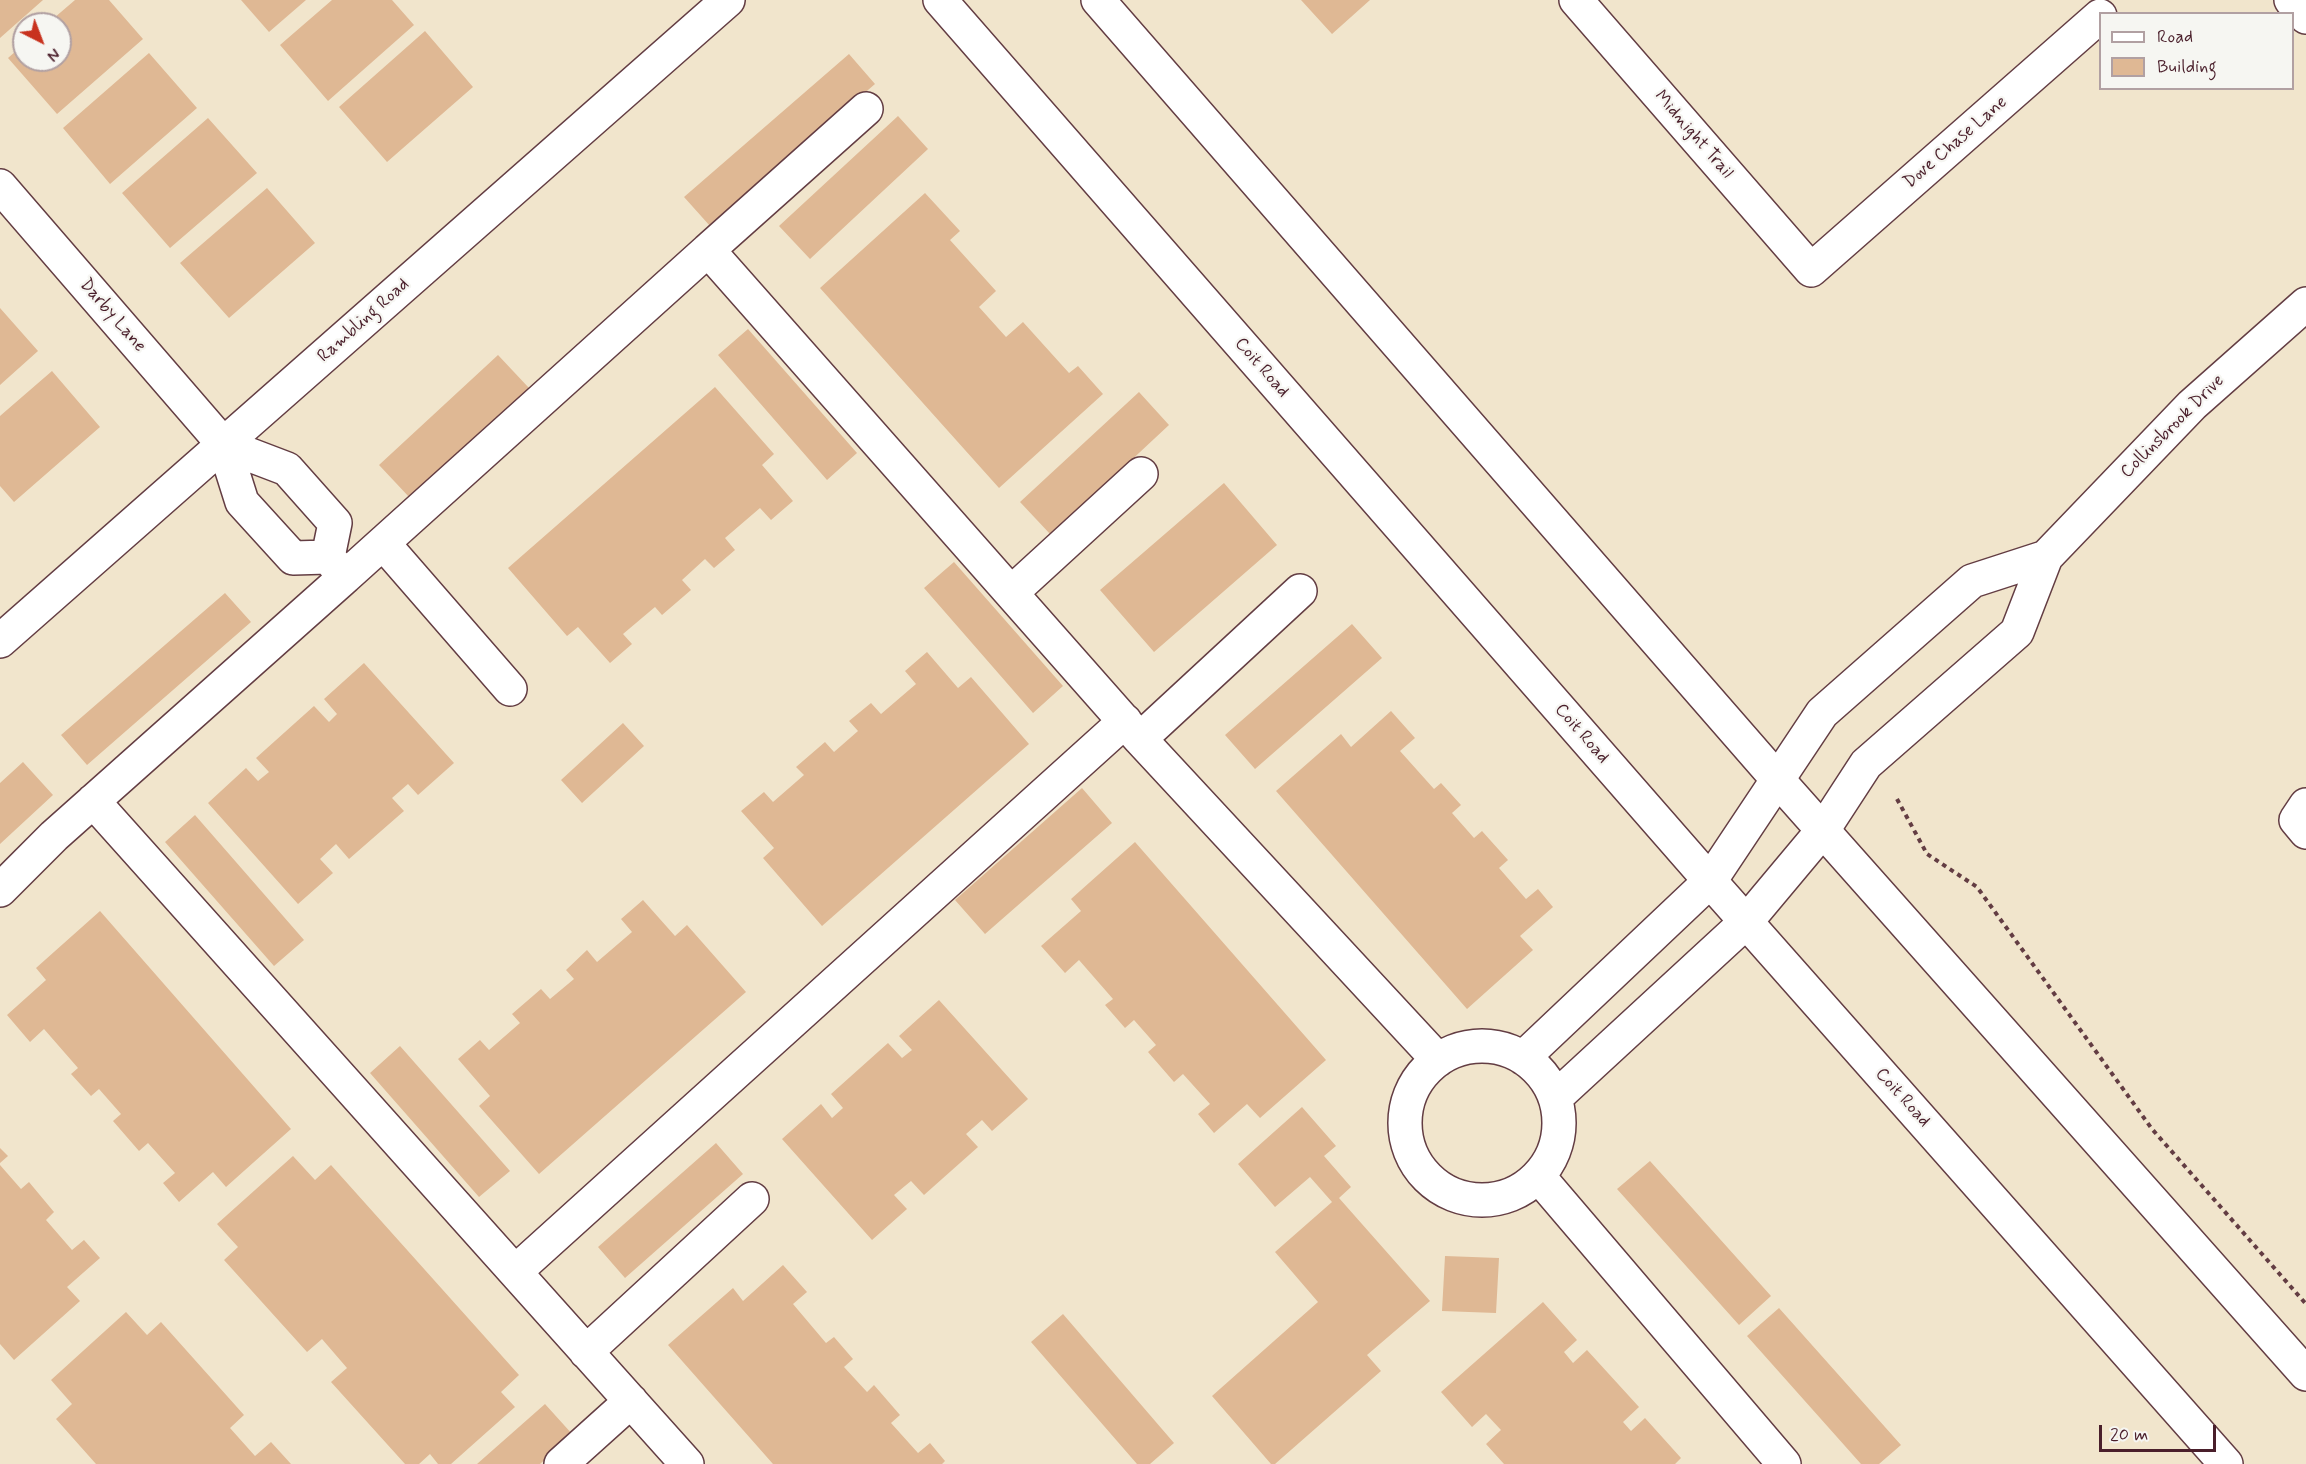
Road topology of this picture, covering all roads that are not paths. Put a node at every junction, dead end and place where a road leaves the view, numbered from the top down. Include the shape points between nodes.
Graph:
1 (728, 0) edge
2 (940, 0) edge
3 (1098, 0) edge
4 (1575, 0) edge
5 (2119, 0) edge
6 (2291, 0) edge
7 (2105, 12) edge
8 (2306, 17) edge
9 (2099, 18) edge
10 (866, 109) dead end
11 (0, 186) edge
12 (708, 250) junction
13 (1811, 270) joint
14 (2306, 304) edge
15 (224, 445) junction
16 (1141, 474) dead end
17 (383, 543) junction
18 (2046, 557) junction
19 (336, 567) junction
20 (1300, 591) dead end
21 (1011, 593) junction
22 (0, 641) edge
23 (510, 689) dead end
24 (1133, 730) junction
25 (1778, 780) junction
26 (93, 801) junction
27 (1823, 831) junction
28 (1710, 881) junction
29 (0, 890) edge
30 (1746, 922) junction
31 (1523, 1058) junction
32 (1438, 1060) junction
33 (1555, 1098) junction
34 (1539, 1177) junction
35 (752, 1199) dead end
36 (515, 1272) junction
37 (586, 1352) junction
38 (2306, 1374) edge
39 (631, 1401) junction
40 (561, 1464) edge
41 (687, 1464) edge
42 (1784, 1464) edge
43 (2226, 1464) edge

1 - 15 main road, Rambling Road
2 - 28 main road, Coit Road
3 - 25 main road
4 - 13 main road, Midnight Trail
5 - 7 main road, Dove Chase Lane
6 - 8 main road
9 - 13 main road, Dove Chase Lane
10 - 12 main road
11 - 15 main road, Darby Lane
12 - 17 main road
12 - 21 main road
14 - 18 main road, Collinsbrook Drive via 2186,410
15 - 19 main road via 242,502 292,558
15 - 19 main road via 287,469 335,523
15 - 22 main road, Rambling Road
16 - 21 main road
17 - 19 main road
17 - 23 main road
18 - 25 main road, Collinsbrook Drive via 1972,581 1822,713
18 - 27 main road, Collinsbrook Drive via 2017,632 1866,764
19 - 26 main road
20 - 24 main road
21 - 24 main road
24 - 32 main road
24 - 36 main road
25 - 27 main road
25 - 28 main road, Collinsbrook Drive
26 - 29 main road
26 - 36 main road
27 - 30 main road, Collinsbrook Drive
27 - 38 main road
28 - 30 main road, Coit Road
28 - 31 main road, Collinsbrook Drive
30 - 33 main road, Collinsbrook Drive
30 - 43 main road, Coit Road
31 - 32 main road via 1502,1048 1480,1046 1458,1050
31 - 33 main road via 1540,1072
32 - 34 main road via 1409,1097 1405,1120 1407,1144 1416,1165 1431,1183 1452,1195 1474,1200 1498,1199 1520,1191
33 - 34 main road via 1560,1125 1557,1143
34 - 42 main road
35 - 37 main road
36 - 37 main road
37 - 39 main road
39 - 40 main road
39 - 41 main road

